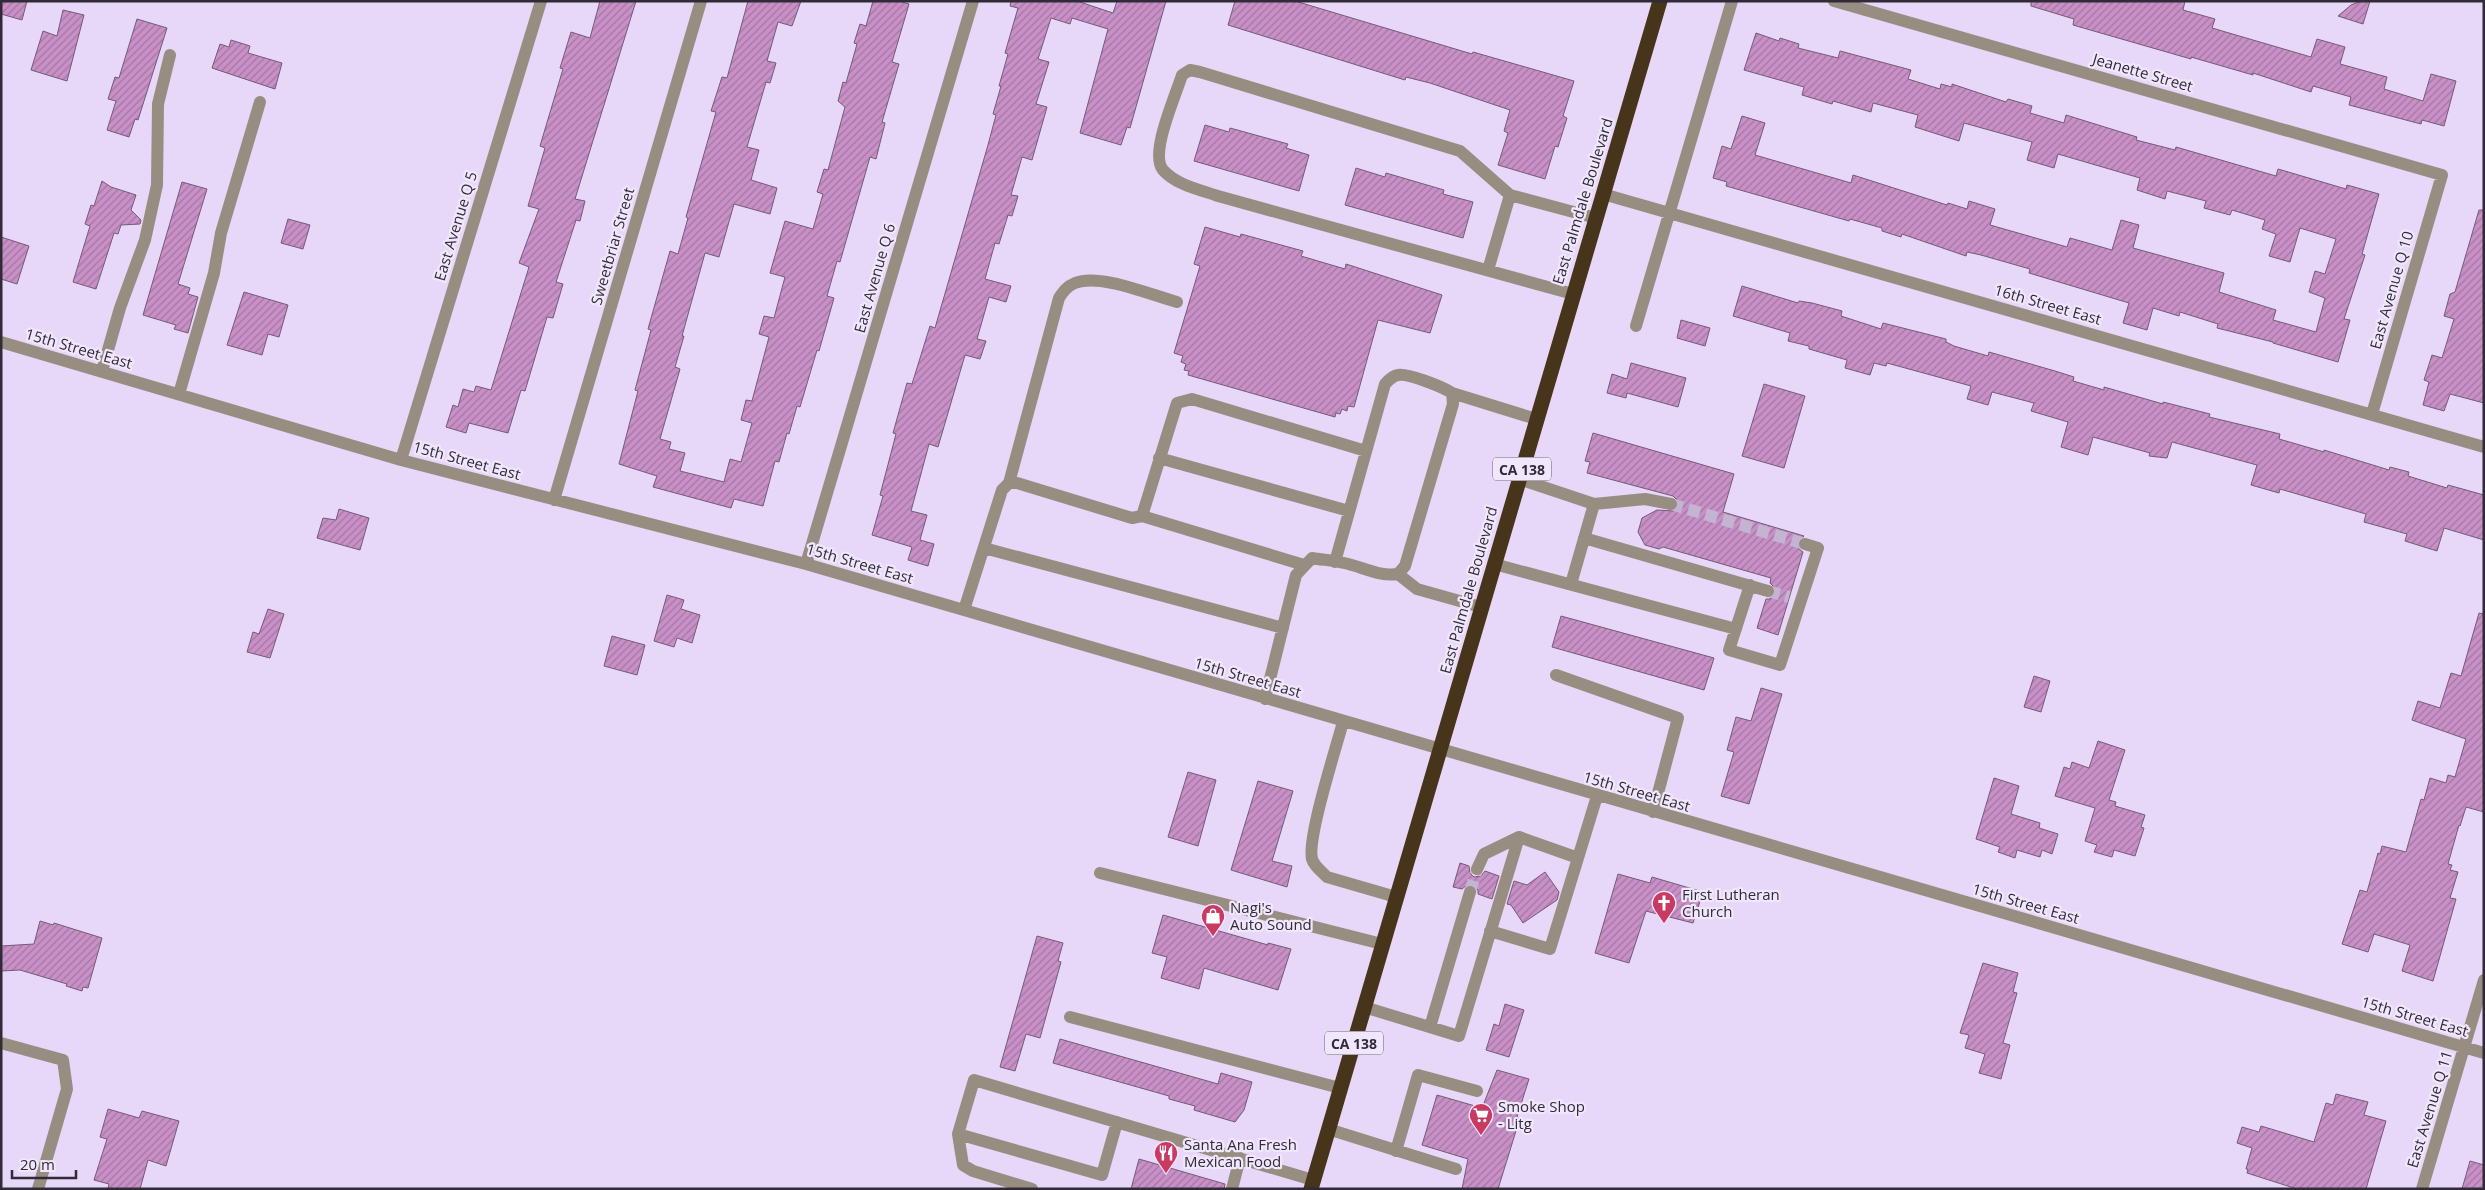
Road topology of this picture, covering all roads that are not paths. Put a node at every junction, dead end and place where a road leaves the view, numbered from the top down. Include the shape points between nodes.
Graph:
1 (541, 1) edge
2 (700, 1) edge
3 (973, 1) edge
4 (1660, 1) edge
5 (1732, 1) edge
6 (1834, 1) edge
7 (170, 55) dead end
8 (260, 102) dead end
9 (2442, 174) joint
10 (1602, 194) junction
11 (1510, 195) junction
12 (1669, 213) junction
13 (1596, 218) junction
14 (1488, 270) junction
15 (1573, 294) junction
16 (1177, 302) dead end
17 (1636, 326) dead end
18 (1, 342) edge
19 (102, 372) junction
20 (1452, 393) junction
21 (179, 394) junction
22 (2372, 414) junction
23 (1536, 419) junction
24 (2484, 447) edge
25 (1366, 451) junction
26 (1159, 458) junction
27 (401, 460) junction
28 (1519, 479) junction
29 (1009, 483) junction
30 (554, 500) junction
31 (1594, 504) junction
32 (1671, 504) tunnel mouth
33 (1349, 511) junction
34 (1142, 516) junction
35 (1584, 538) junction
36 (1805, 544) tunnel mouth
37 (984, 548) junction
38 (1335, 562) junction
39 (806, 564) junction
40 (1494, 564) junction
41 (1304, 565) junction
42 (1398, 574) junction
43 (1571, 584) junction
44 (1750, 585) junction
45 (1768, 591) tunnel mouth
46 (1482, 607) junction
47 (964, 610) junction
48 (1283, 628) junction
49 (1736, 629) junction
50 (1556, 675) dead end
51 (1266, 699) junction
52 (1343, 722) junction
53 (1439, 750) junction
54 (1597, 796) junction
55 (1653, 812) junction
56 (1519, 837) junction
57 (1578, 858) junction
58 (1478, 868) tunnel mouth
59 (1100, 873) dead end
60 (1470, 892) tunnel mouth
61 (1396, 897) junction
62 (1490, 931) junction
63 (1382, 944) junction
64 (2484, 980) edge
65 (1364, 1007) junction
66 (1070, 1017) dead end
67 (1430, 1027) junction
68 (1, 1043) edge
69 (2464, 1047) junction
70 (2484, 1053) edge
71 (1340, 1088) junction
72 (1478, 1091) dead end
73 (1117, 1122) junction
74 (1328, 1129) junction
75 (958, 1134) junction
76 (1396, 1151) junction
77 (1240, 1158) junction
78 (1456, 1169) dead end
79 (1312, 1184) edge
80 (38, 1189) edge
81 (1032, 1189) edge
82 (1232, 1189) edge
83 (2422, 1189) edge

1 - 27 street, East Avenue Q 5
2 - 30 street, Sweetbriar Street
3 - 39 street, East Avenue Q 6
4 - 10 highway, East Palmdale Boulevard / CA 138
5 - 12 street
6 - 9 street, Jeanette Street
7 - 19 street via 159,92 157,185 145,240 120,308
8 - 21 street via 221,233 214,273
9 - 22 street, East Avenue Q 10
10 - 12 street, 16th Street East
10 - 13 highway, East Palmdale Boulevard / CA 138
11 - 13 street
11 - 14 street
11 - 14 street via 1460,150 1190,70 1182,75 1159,148 1158,161 1163,170 1183,184
12 - 17 street
12 - 22 street, 16th Street East
13 - 15 highway, East Palmdale Boulevard / CA 138
14 - 15 street
15 - 23 highway, East Palmdale Boulevard / CA 138
16 - 29 street via 1110,283 1087,280 1066,289 1059,298
18 - 19 street, 15th Street East
19 - 21 street, 15th Street East
20 - 23 street
20 - 25 street via 1401,374 1393,376 1385,384
20 - 42 street via 1454,404 1405,566
21 - 27 street, 15th Street East
22 - 24 street, 16th Street East
23 - 28 highway, East Palmdale Boulevard / CA 138
25 - 26 street via 1192,399 1177,403
25 - 33 street
26 - 33 street
26 - 34 street
27 - 30 street, 15th Street East
28 - 31 street
28 - 40 highway, East Palmdale Boulevard / CA 138
29 - 34 street via 1132,518
29 - 37 street via 1002,490
30 - 39 street, 15th Street East
31 - 32 street via 1645,500
31 - 35 street
33 - 38 street
34 - 41 street
35 - 43 street
35 - 44 street
36 - 49 street via 1818,548 1795,599 1780,665 1729,650
37 - 47 street
37 - 48 street
38 - 41 street via 1312,558
38 - 42 street via 1386,576
39 - 47 street, 15th Street East
40 - 43 street
40 - 46 highway, East Palmdale Boulevard / CA 138
41 - 48 street via 1296,575
42 - 46 street via 1417,588
43 - 49 street
44 - 45 street
44 - 49 street
46 - 53 highway, East Palmdale Boulevard / CA 138
47 - 51 street, 15th Street East
48 - 51 street
50 - 55 street via 1678,718
51 - 52 street, 15th Street East
52 - 53 street, 15th Street East
52 - 61 street via 1314,830 1312,859 1327,876
53 - 54 street, 15th Street East
53 - 61 highway, East Palmdale Boulevard / CA 138
54 - 55 street, 15th Street East
54 - 57 street
55 - 69 street, 15th Street East
56 - 57 street
56 - 58 street via 1484,854
56 - 62 street
57 - 62 street via 1550,949
59 - 63 street
60 - 67 street
61 - 63 highway, East Palmdale Boulevard / CA 138
62 - 67 street via 1459,1036
63 - 65 highway, East Palmdale Boulevard / CA 138
64 - 69 street, East Avenue Q 11
65 - 67 street
65 - 71 highway, East Palmdale Boulevard / CA 138
66 - 71 street
68 - 80 street via 63,1060 67,1089
69 - 70 street, 15th Street East
69 - 83 street, East Avenue Q 11
71 - 74 highway, East Palmdale Boulevard / CA 138
72 - 76 street via 1418,1074
73 - 75 street via 1102,1175
73 - 75 street via 974,1080
73 - 77 street
74 - 76 street
74 - 79 highway, East Palmdale Boulevard / CA 138
75 - 81 street via 963,1165
76 - 78 street
77 - 79 street
77 - 82 street

